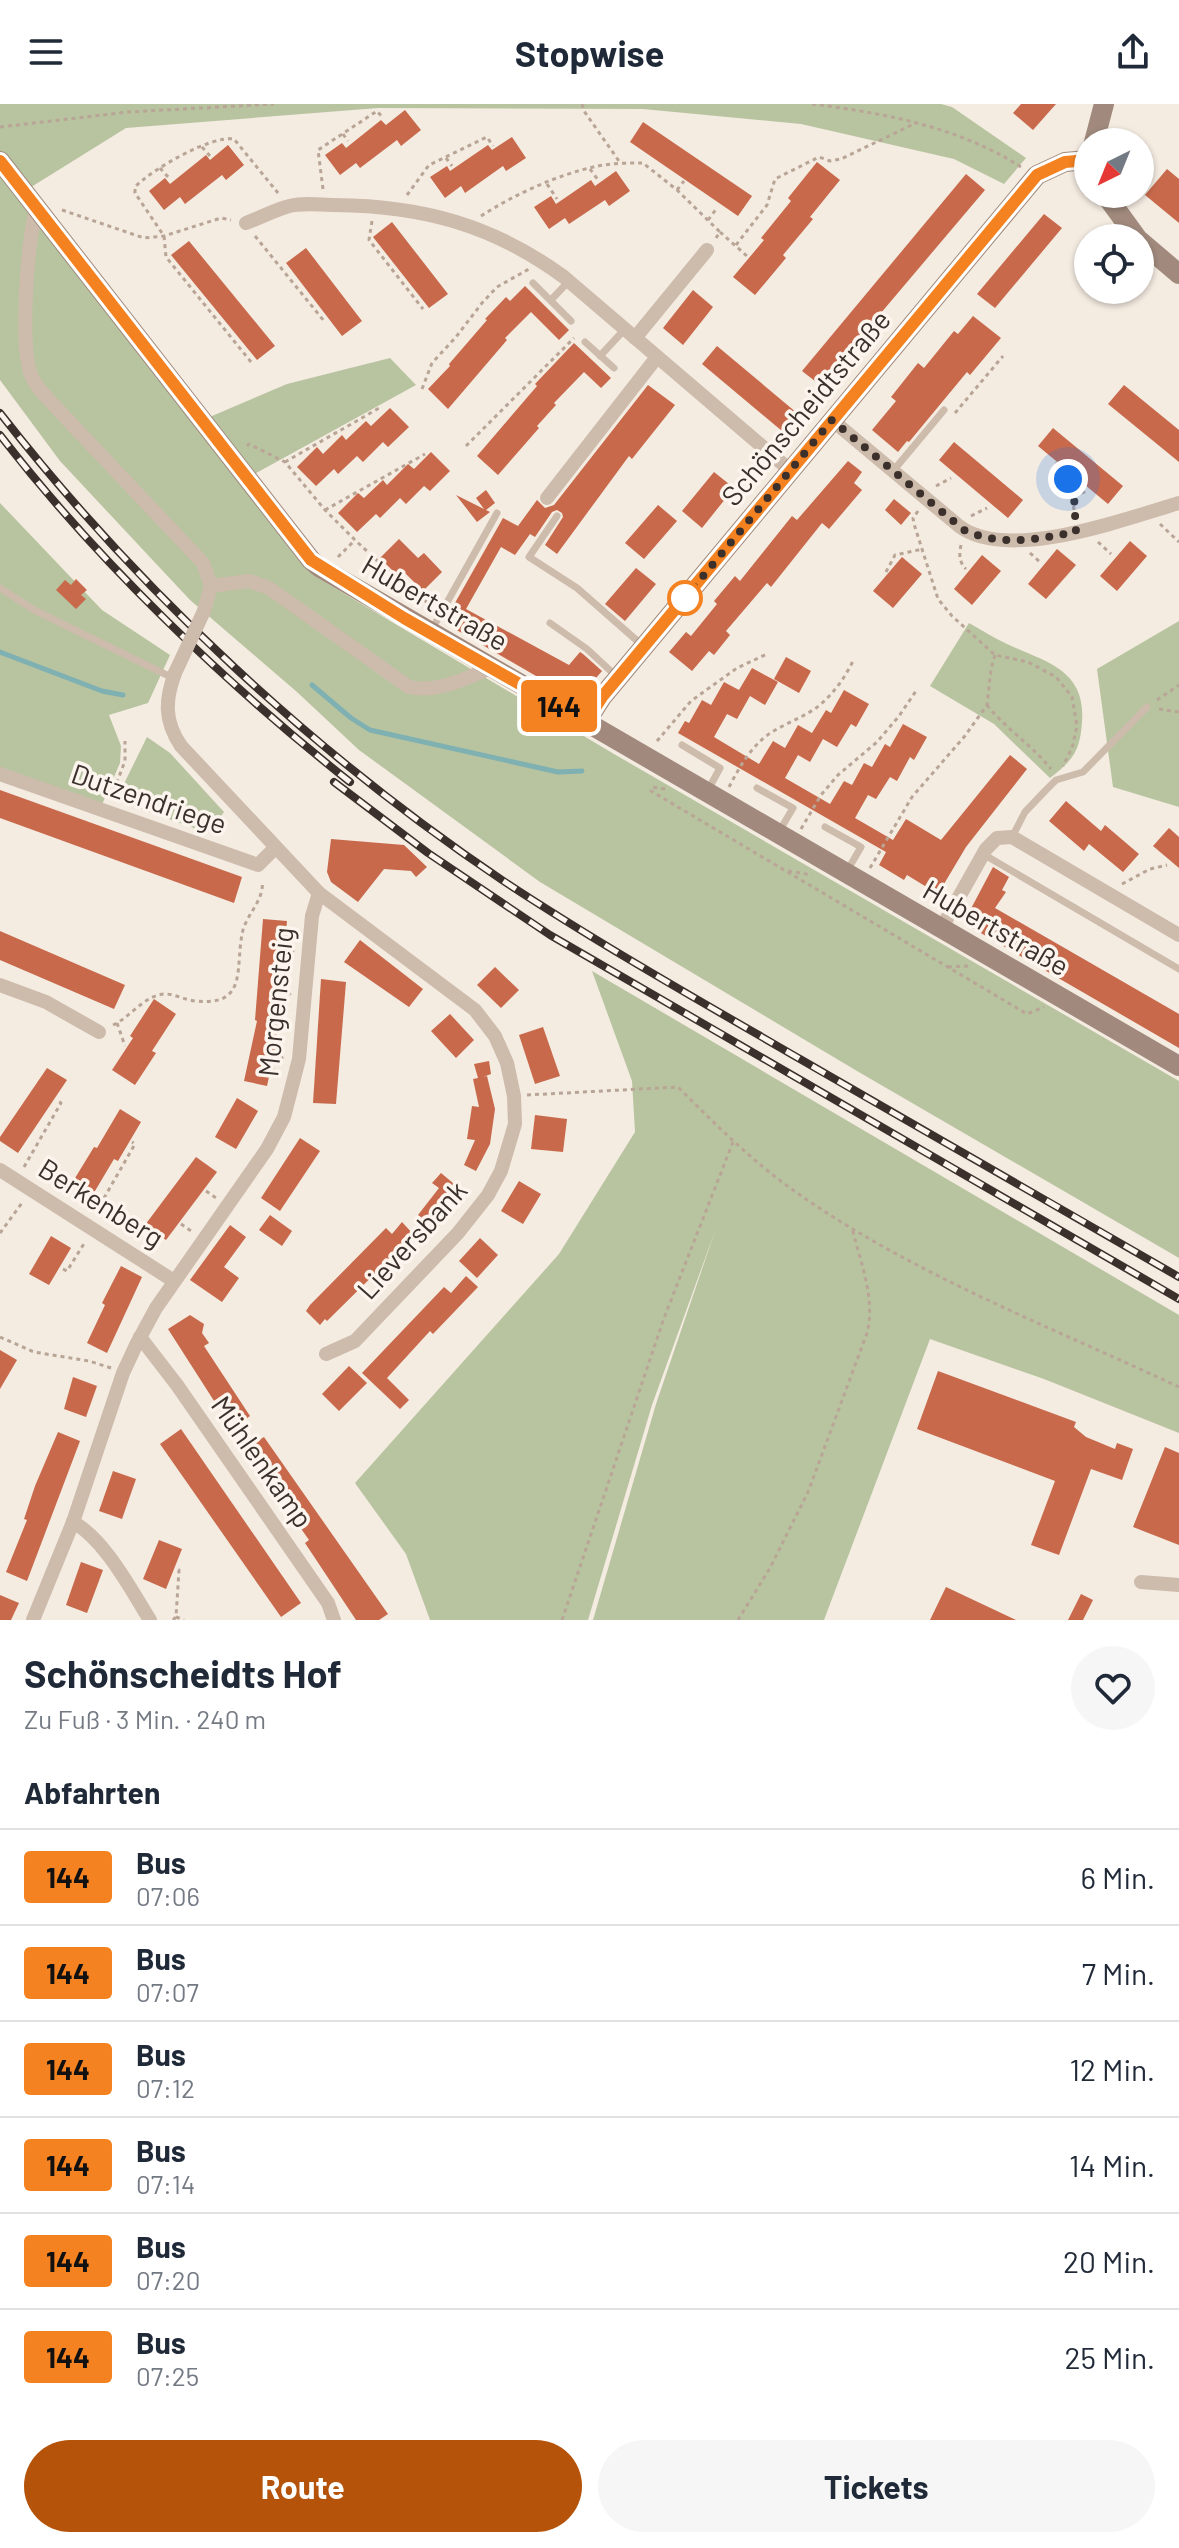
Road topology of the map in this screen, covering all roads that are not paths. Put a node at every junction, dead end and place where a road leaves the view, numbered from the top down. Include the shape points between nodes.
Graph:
1 (1104, 104) edge
2 (1098, 128) edge
3 (0, 161) edge
4 (1074, 161) edge
5 (37, 207) junction
6 (1116, 208) edge
7 (246, 223) road end
8 (1128, 224) edge
9 (707, 250) road end
10 (1154, 252) edge
11 (1179, 274) edge
12 (569, 281) junction
13 (533, 283) dead end
14 (551, 300) junction
15 (571, 321) dead end
16 (630, 333) junction
17 (585, 342) dead end
18 (600, 356) junction
19 (657, 357) junction
20 (614, 368) dead end
21 (944, 410) road end
22 (832, 420) junction
23 (791, 471) junction
24 (893, 471) junction
25 (547, 498) dead end
26 (1179, 503) edge
27 (497, 513) dead end
28 (557, 516) dead end
29 (211, 586) junction
30 (1, 589) edge
31 (550, 623) dead end
32 (430, 633) junction
33 (644, 647) junction
34 (491, 668) junction
35 (174, 676) junction
36 (618, 677) junction
37 (1147, 707) road end
38 (586, 722) junction
39 (682, 745) dead end
40 (0, 774) edge
41 (757, 788) dead end
42 (714, 797) junction
43 (825, 827) dead end
44 (1012, 837) junction
45 (786, 838) junction
46 (275, 848) junction
47 (983, 854) junction
48 (854, 878) junction
49 (319, 893) junction
50 (941, 929) junction
51 (1179, 935) edge
52 (1179, 969) edge
53 (0, 985) edge
54 (99, 1032) road end
55 (1179, 1066) edge
56 (0, 1170) edge
57 (174, 1281) junction
58 (140, 1337) junction
59 (326, 1354) dead end
60 (73, 1522) junction
61 (1141, 1582) dead end
62 (1179, 1585) edge
63 (33, 1620) edge
64 (150, 1620) edge
65 (334, 1620) edge

1 - 2 street
3 - 5 street, Hubertstraße
4 - 22 street, Schönscheidtstraße via 1037,175
5 - 29 street via 27,309 31,375 203,563
5 - 32 street, Hubertstraße via 311,560
6 - 8 street
7 - 12 street via 288,206 399,208 468,225 543,262
9 - 16 street
10 - 11 street
12 - 14 lane
12 - 16 street
13 - 14 lane
14 - 15 lane
16 - 18 lane
16 - 19 street
17 - 18 lane
18 - 20 lane
19 - 23 street
19 - 25 street
21 - 24 lane
22 - 23 street, Schönscheidtstraße
22 - 24 street
23 - 33 street, Schönscheidtstraße
24 - 26 street via 964,530 1001,541 1076,532
27 - 32 lane
28 - 33 lane via 529,557 577,588
29 - 34 street via 249,581 269,588 409,687 426,691
29 - 35 street, Morgensteig, bridge
30 - 35 lane
31 - 36 lane
32 - 34 street, Hubertstraße
33 - 36 street, Schönscheidtstraße
34 - 38 street, Hubertstraße
35 - 46 street, Morgensteig via 166,707 174,736
36 - 38 street, Schönscheidtstraße
37 - 44 lane via 1083,772 1056,780 1025,812
38 - 42 street, Hubertstraße
39 - 42 lane via 720,768
40 - 46 street, Dutzendriege via 258,865
41 - 45 lane via 793,808
42 - 45 street, Hubertstraße
43 - 48 lane via 861,847
44 - 47 street via 997,838
44 - 51 street
45 - 48 street, Hubertstraße
46 - 49 street, Morgensteig
47 - 50 street
47 - 52 lane
48 - 50 street, Hubertstraße
49 - 57 street, Morgensteig via 310,929 299,1059 284,1117
49 - 59 street, Lieversbank via 475,1010 507,1063 515,1124 501,1171 458,1233 355,1341
50 - 55 street, Hubertstraße
53 - 54 street via 46,1002
56 - 57 street, Berkenberg
57 - 58 street, Morgensteig
58 - 60 street, Morgensteig
58 - 65 street, Mühlenkamp via 328,1603
60 - 63 street, Morgensteig
60 - 64 street via 98,1541
61 - 62 street

